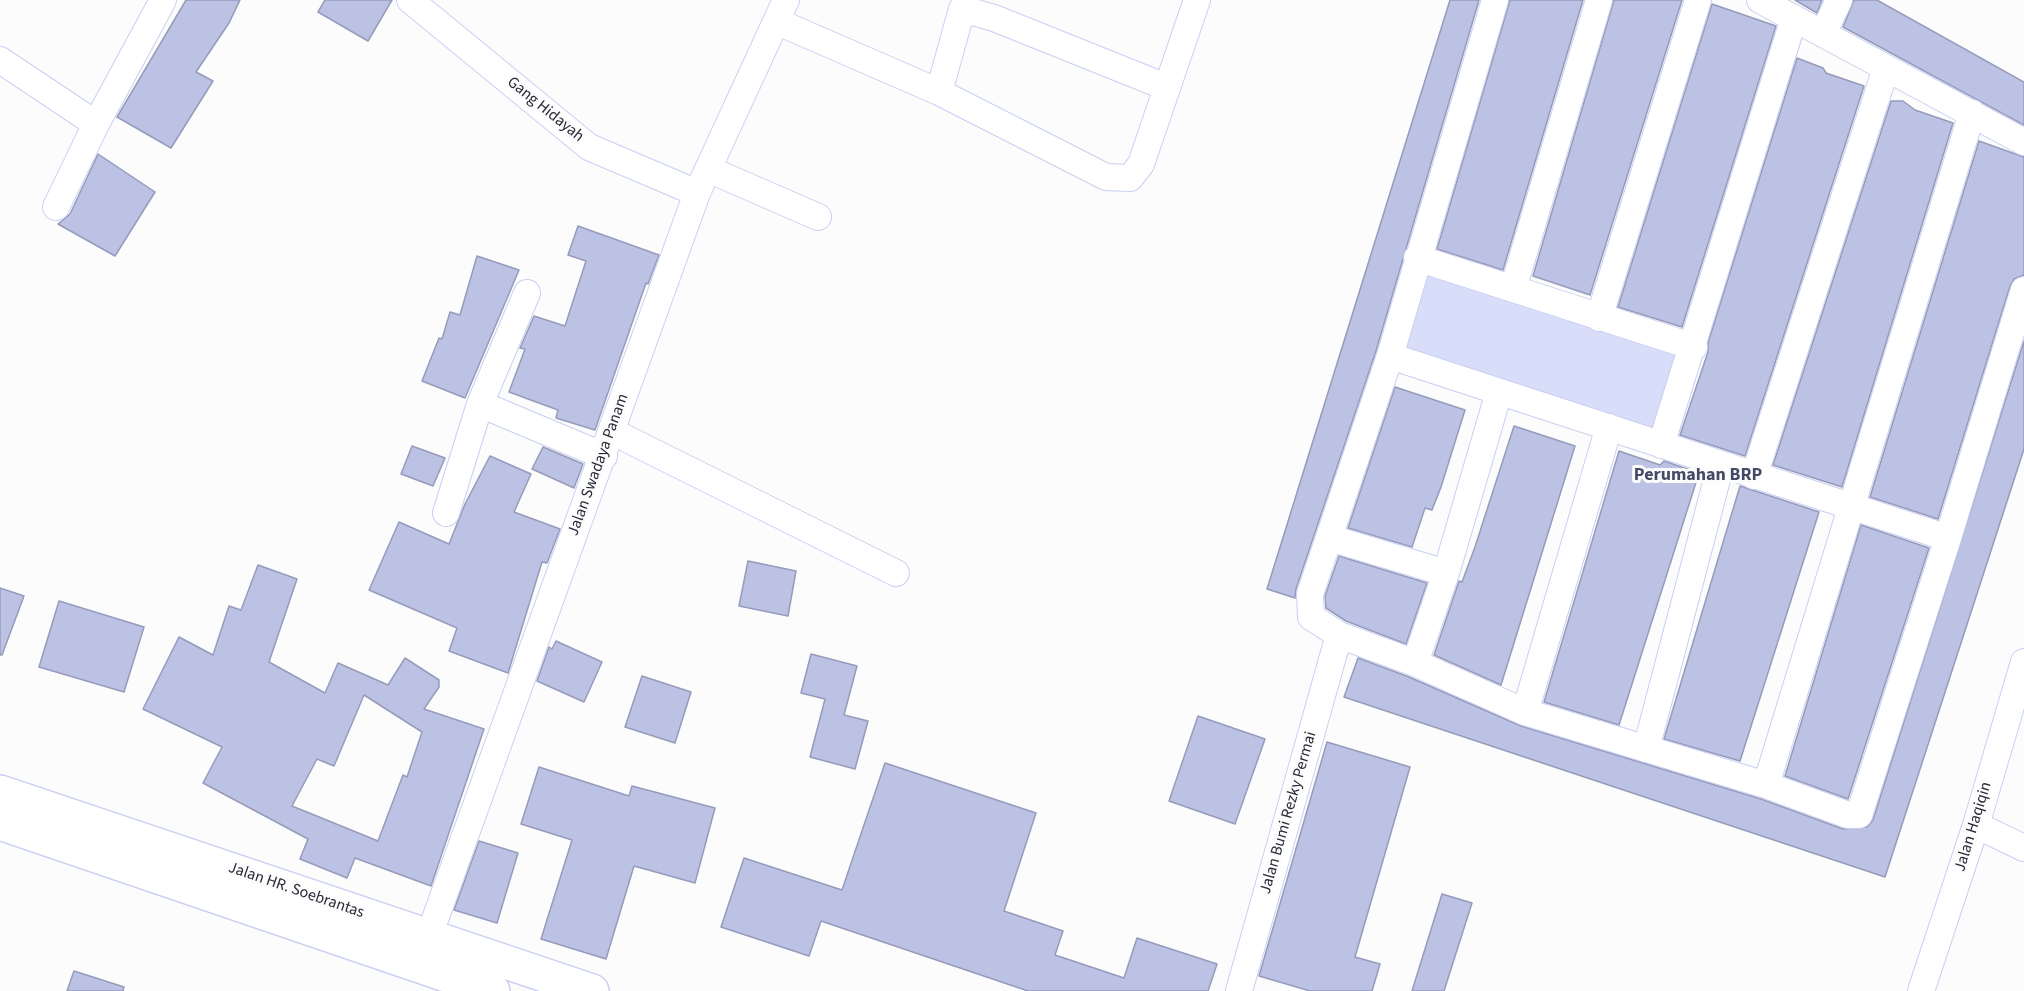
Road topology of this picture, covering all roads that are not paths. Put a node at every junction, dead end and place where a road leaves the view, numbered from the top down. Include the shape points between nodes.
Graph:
1 (163, 0) edge
2 (410, 0) edge
3 (1197, 0) edge
4 (1495, 0) edge
5 (1599, 0) edge
6 (1698, 0) edge
7 (1760, 0) edge
8 (1839, 0) edge
9 (964, 4) edge
10 (782, 11) edge
11 (1794, 18) junction
12 (1823, 34) junction
13 (0, 60) edge
14 (1886, 68) junction
15 (1166, 87) junction
16 (939, 92) junction
17 (1972, 113) junction
18 (96, 124) junction
19 (2024, 141) edge
20 (708, 169) junction
21 (697, 193) junction
22 (56, 207) dead end
23 (818, 216) dead end
24 (1417, 258) junction
25 (1513, 289) junction
26 (2024, 290) edge
27 (526, 293) dead end
28 (1599, 318) junction
29 (1694, 347) junction
30 (1390, 356) junction
31 (1499, 392) junction
32 (480, 404) junction
33 (1609, 427) junction
34 (611, 431) junction
35 (1661, 445) junction
36 (604, 456) junction
37 (1721, 464) junction
38 (1754, 476) junction
39 (1853, 507) junction
40 (446, 513) dead end
41 (1330, 538) junction
42 (1948, 538) junction
43 (896, 573) dead end
44 (1446, 573) junction
45 (1339, 635) junction
46 (2024, 662) edge
47 (1415, 663) junction
48 (2017, 707) edge
49 (1525, 712) junction
50 (1646, 749) junction
51 (1766, 785) junction
52 (4, 815) edge
53 (1976, 825) junction
54 (2024, 848) edge
55 (429, 936) junction
56 (493, 991) edge
57 (592, 991) edge
58 (1239, 991) edge
59 (1921, 991) edge

1 - 18 street
2 - 21 street, Gang Hidayah via 589,147
3 - 15 street
4 - 24 street
5 - 25 street
6 - 28 street
7 - 11 street
8 - 12 street
9 - 15 street
9 - 16 street
10 - 16 street
10 - 20 street, Jalan Swadaya Panam
11 - 12 street
11 - 29 street
12 - 14 street
13 - 18 street
14 - 17 street
14 - 38 street
15 - 16 street via 1141,164 1130,178 1106,177
17 - 19 street
17 - 39 street
18 - 22 street
20 - 21 street, Jalan Swadaya Panam
20 - 23 street
21 - 34 street, Jalan Swadaya Panam
24 - 25 street
24 - 30 street
25 - 28 street
26 - 42 street
27 - 32 street
28 - 29 street
29 - 35 street
30 - 31 street
30 - 41 street
31 - 33 street
31 - 44 street
32 - 36 street
32 - 40 street
33 - 35 street
33 - 49 street
34 - 36 street, Jalan Swadaya Panam
34 - 43 street
35 - 37 street
36 - 55 street, Jalan Swadaya Panam
37 - 38 street
37 - 50 street
38 - 39 street
39 - 42 street
39 - 51 street
41 - 44 street
41 - 45 street via 1310,594 1311,617
42 - 51 street via 1859,815 1848,815
44 - 47 street
45 - 47 street
45 - 58 street, Jalan Bumi Rezky Permai
46 - 48 street, Jalan Haqiqin
47 - 49 street
48 - 53 street, Jalan Haqiqin
49 - 50 street
50 - 51 street
52 - 55 main road, Jalan HR. Soebrantas
52 - 56 main road, Jalan HR. Soebrantas
53 - 54 street
53 - 59 street, Jalan Haqiqin
55 - 57 main road, Jalan HR. Soebrantas

